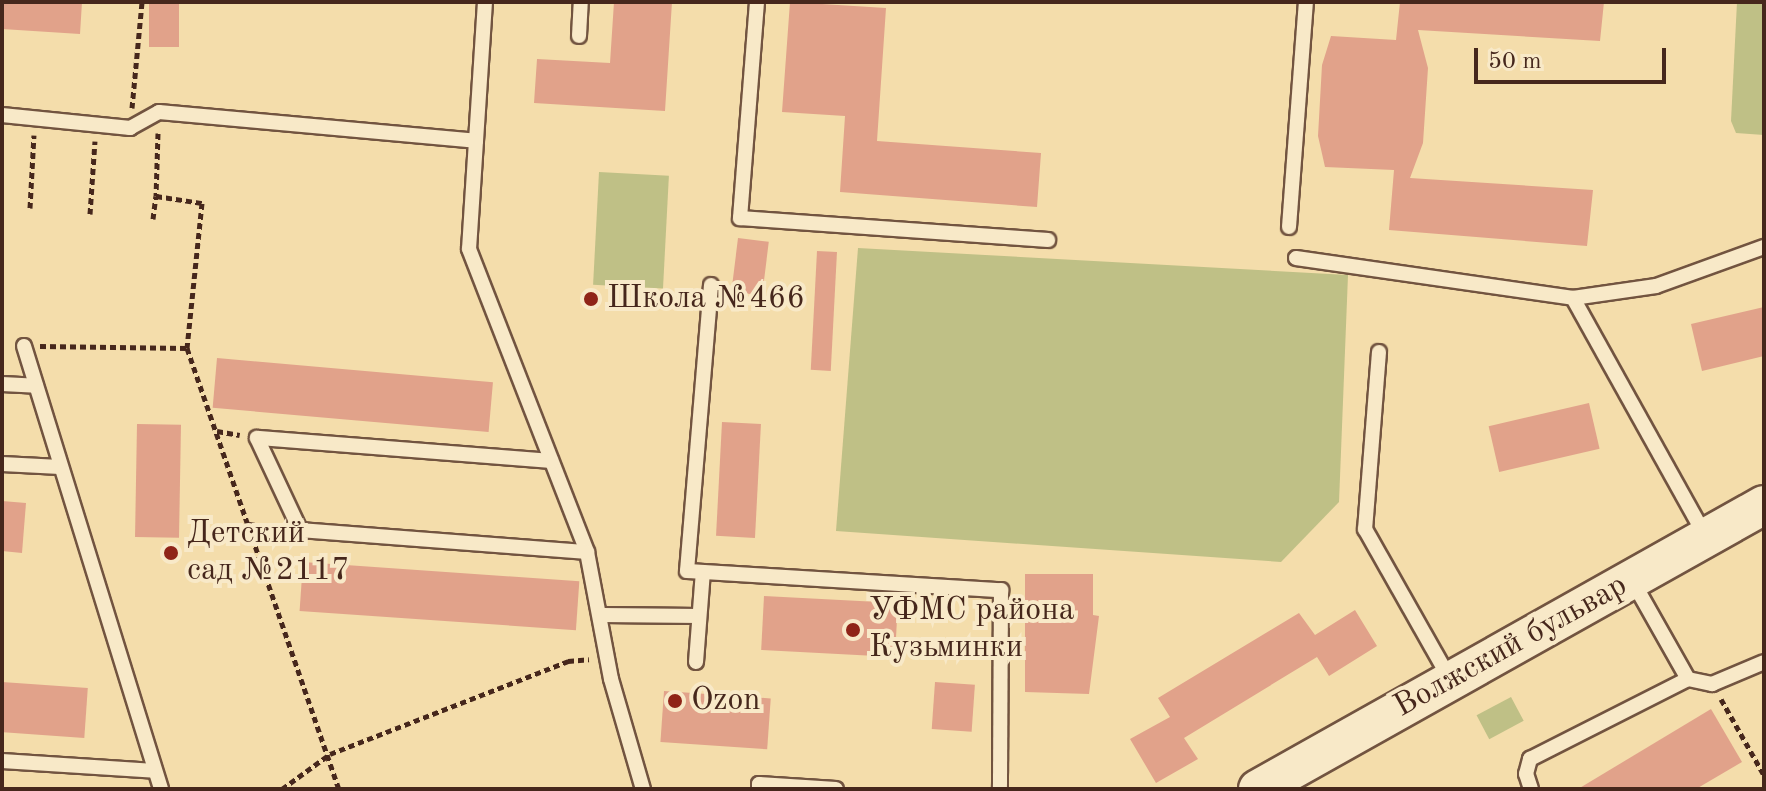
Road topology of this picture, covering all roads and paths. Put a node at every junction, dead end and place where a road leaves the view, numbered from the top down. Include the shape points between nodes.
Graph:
1 (142, 2) edge
2 (485, 2) edge
3 (581, 2) edge
4 (757, 2) edge
5 (1306, 2) edge
6 (579, 36) dead end
7 (159, 112) junction
8 (2, 115) edge
9 (35, 118) junction
10 (96, 124) junction
11 (130, 128) junction
12 (476, 141) junction
13 (156, 196) junction
14 (30, 208) dead end
15 (90, 214) dead end
16 (153, 219) dead end
17 (1289, 227) dead end
18 (1048, 240) dead end
19 (1764, 247) edge
20 (1296, 258) dead end
21 (711, 285) dead end
22 (1573, 298) junction
23 (24, 346) joint
24 (187, 348) junction
25 (1379, 352) dead end
26 (2, 384) edge
27 (36, 386) junction
28 (551, 461) junction
29 (2, 464) edge
30 (60, 467) junction
31 (1764, 505) edge
32 (1706, 537) junction
33 (587, 552) junction
34 (703, 572) junction
35 (1632, 579) junction
36 (603, 615) junction
37 (699, 616) junction
38 (610, 658) junction
39 (696, 662) dead end
40 (1764, 662) edge
41 (1688, 679) junction
42 (1451, 681) junction
43 (1712, 684) junction
44 (330, 754) junction
45 (2, 761) edge
46 (155, 771) junction
47 (1764, 775) edge
48 (161, 789) edge
49 (282, 789) edge
50 (339, 789) edge
51 (643, 789) edge
52 (759, 789) edge
53 (836, 789) edge
54 (1000, 789) edge
55 (1258, 789) edge
56 (1531, 789) edge

1 - 11 path
2 - 12 lane
3 - 6 lane
4 - 18 lane via 740,218
5 - 17 lane
7 - 11 lane
7 - 12 lane
7 - 13 path
8 - 9 lane
9 - 10 lane
9 - 14 path
10 - 11 lane
10 - 15 path
12 - 28 lane via 469,249
13 - 16 path
13 - 24 path via 202,203
19 - 22 lane via 1656,286
20 - 22 lane
21 - 34 lane via 687,571
22 - 32 lane
23 - 24 path
23 - 27 lane
24 - 44 path
25 - 42 lane via 1365,529
26 - 27 lane
27 - 30 lane
28 - 33 lane
28 - 33 lane via 257,438 300,530
29 - 30 lane
30 - 46 lane
31 - 32 street, Волжский бульвар
32 - 35 street, Волжский бульвар
33 - 36 lane
34 - 37 lane
34 - 54 lane via 1001,590
35 - 41 lane
35 - 42 street, Волжский бульвар
36 - 37 lane
36 - 38 lane
37 - 39 lane
38 - 44 path via 568,661
38 - 51 lane via 611,679
40 - 43 lane
41 - 43 lane
41 - 56 lane via 1530,759 1526,774
42 - 55 street, Волжский бульвар
43 - 47 path
44 - 49 path
44 - 50 path
45 - 46 lane
46 - 48 lane
52 - 53 lane via 759,784

